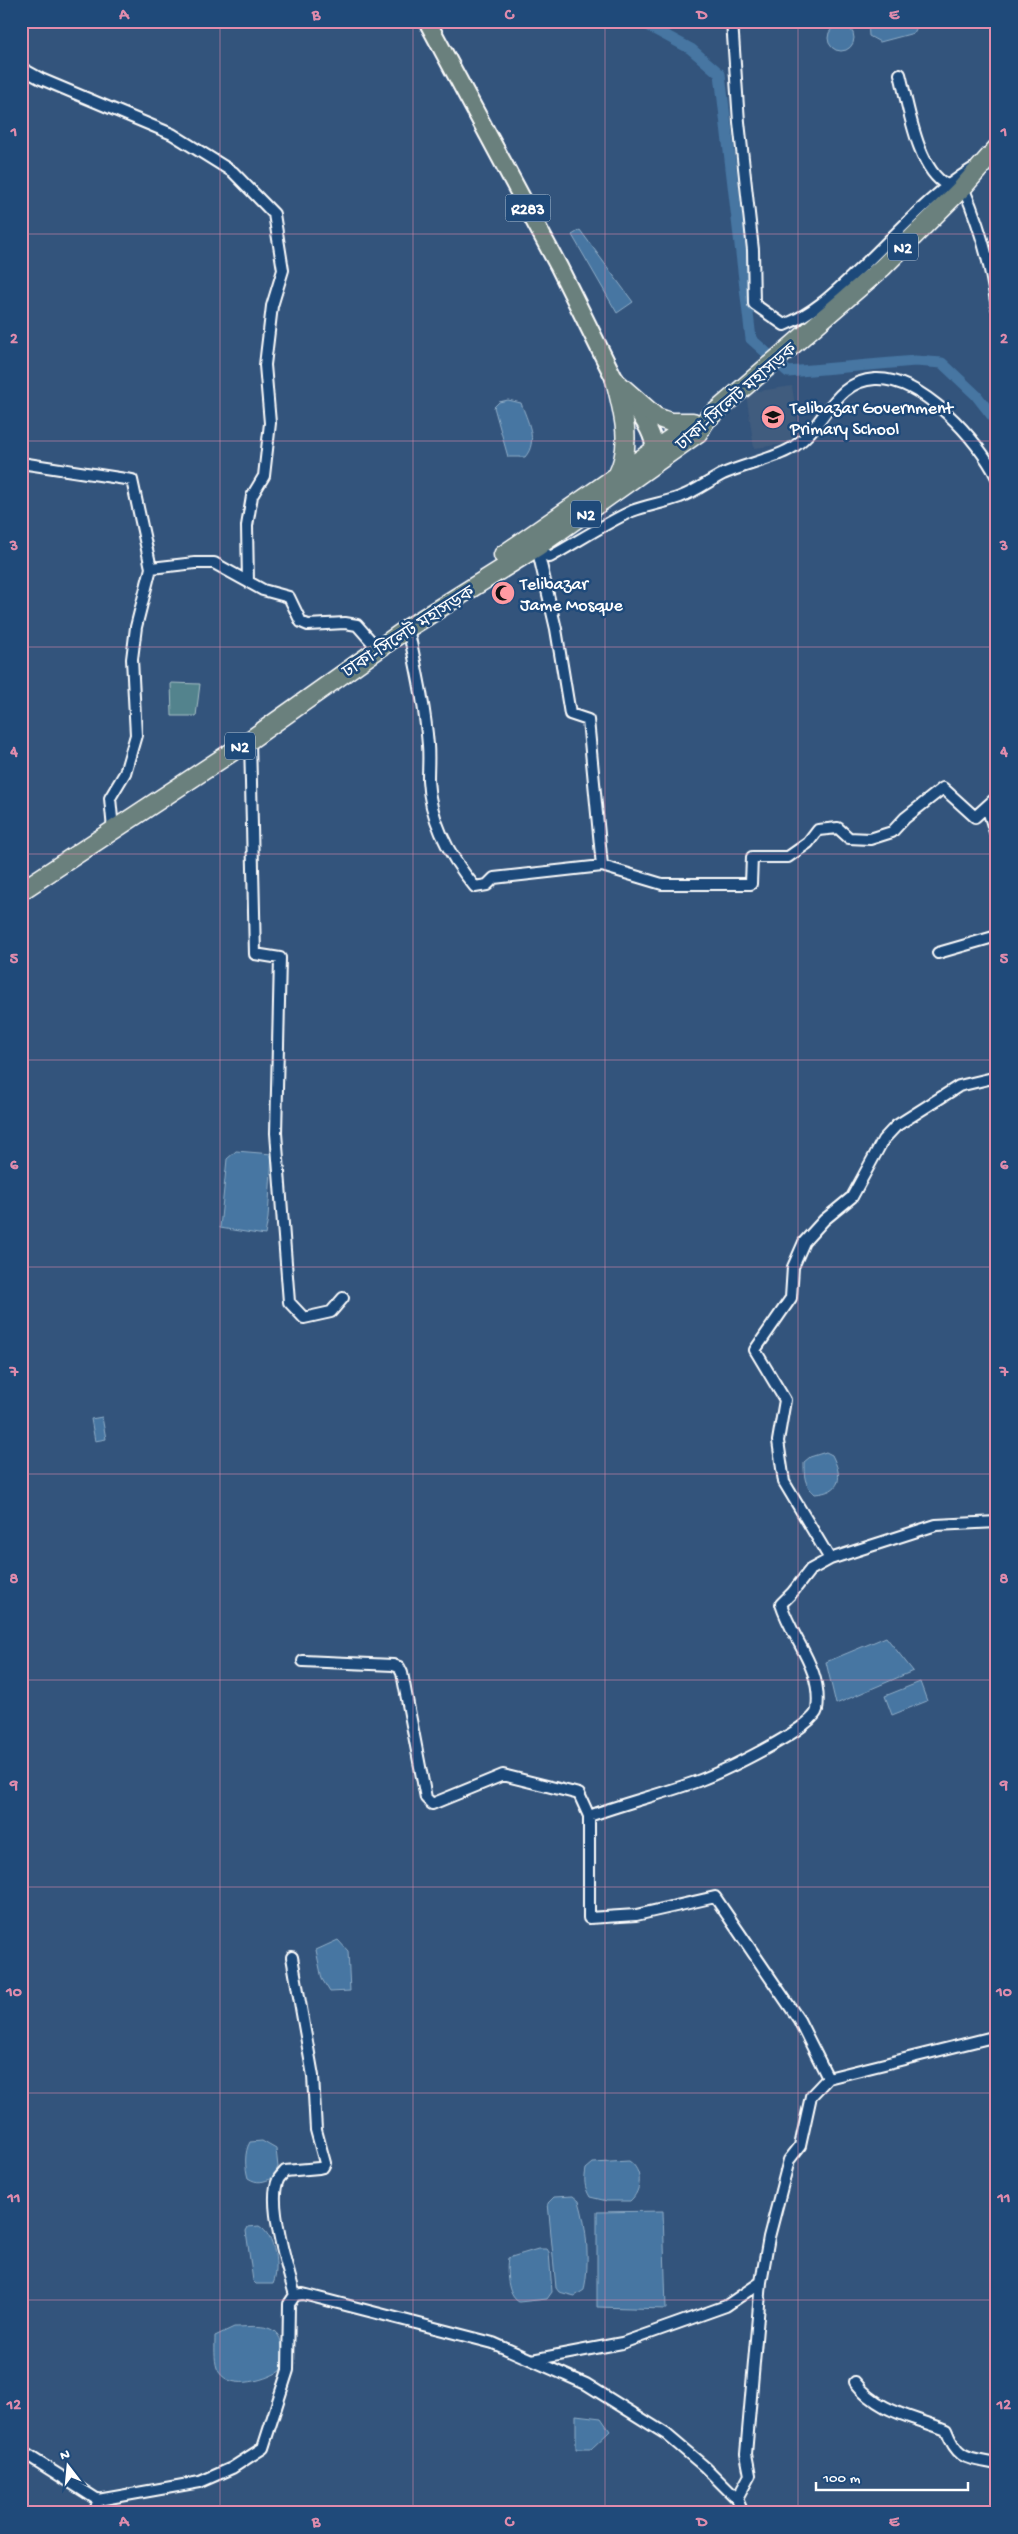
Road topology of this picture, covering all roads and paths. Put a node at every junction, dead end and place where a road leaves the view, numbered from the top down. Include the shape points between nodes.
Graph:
1 (427, 21) edge
2 (732, 21) edge
3 (21, 68) edge
4 (900, 74) dead end
5 (997, 148) edge
6 (955, 185) junction
7 (997, 308) edge
8 (615, 380) junction
9 (700, 421) junction
10 (663, 452) junction
11 (21, 463) edge
12 (617, 476) junction
13 (997, 478) edge
14 (537, 547) junction
15 (151, 568) junction
16 (248, 582) junction
17 (456, 596) junction
18 (408, 628) junction
19 (378, 649) junction
20 (250, 740) junction
21 (997, 797) edge
22 (987, 807) junction
23 (113, 829) junction
24 (997, 838) edge
25 (602, 866) junction
26 (21, 891) edge
27 (997, 936) edge
28 (938, 953) dead end
29 (997, 1077) edge
30 (343, 1298) dead end
31 (997, 1522) edge
32 (830, 1559) junction
33 (303, 1661) dead end
34 (589, 1816) junction
35 (292, 1957) dead end
36 (997, 2036) edge
37 (828, 2078) junction
38 (761, 2282) junction
39 (295, 2295) junction
40 (532, 2360) junction
41 (855, 2382) dead end
42 (21, 2451) edge
43 (997, 2464) edge
44 (98, 2500) junction
45 (737, 2500) junction
46 (95, 2513) edge
47 (743, 2513) edge

1 - 8 main road, R283
2 - 6 street via 753,250 754,304 770,317 784,325 805,317
3 - 16 street via 172,134 233,172 274,214 283,270 272,306 265,365 270,423 264,476 252,496 247,526
4 - 6 street via 924,160 938,180
5 - 6 highway, ঢাকা-সিলেট মহাসড়ক / N2
6 - 7 street via 978,221
6 - 9 highway, ঢাকা-সিলেট মহাসড়ক / N2 via 883,267 803,338
8 - 9 highway, R283 via 656,417 670,422
8 - 10 main road, R283
8 - 12 highway, R283 via 625,422 626,442 624,464
9 - 10 highway, ঢাকা-সিলেট মহাসড়ক
10 - 12 highway
10 - 14 highway, ঢাকা-সিলেট মহাসড়ক / N2 via 648,470
11 - 15 street via 132,480
12 - 17 highway via 476,574
13 - 14 street via 972,442 937,403 897,382 875,379 850,386 828,407 805,438 790,449 723,474 682,497 633,511 550,557
14 - 17 highway, ঢাকা-সিলেট মহাসড়ক / N2
14 - 25 street via 556,629 570,714 588,720
15 - 16 street via 214,563
15 - 23 street via 136,627 132,659 136,735 125,773 110,798
16 - 19 street via 289,597 301,622 308,625 357,625
17 - 18 highway, ঢাকা-সিলেট মহাসড়ক / N2
18 - 19 highway, ঢাকা-সিলেট মহাসড়ক / N2
18 - 25 street via 428,746 428,780 433,808 449,850 466,875 476,887 487,885 494,878
19 - 20 highway, ঢাকা-সিলেট মহাসড়ক / N2
20 - 23 highway, ঢাকা-সিলেট মহাসড়ক / N2
20 - 30 street via 255,954 280,958 276,1133 289,1302 304,1318 331,1312
21 - 22 street
22 - 24 street
22 - 25 street via 975,817 943,788 892,832 870,839 849,838 838,828 818,830 808,843 788,858 752,857 750,884 662,884
23 - 26 highway, ঢাকা-সিলেট মহাসড়ক / N2
27 - 28 street
29 - 32 street via 959,1086 896,1126 883,1140 852,1197 804,1242 793,1267 791,1298 755,1350 785,1400 778,1440 784,1482
31 - 32 street via 936,1525
32 - 34 street via 810,1570 780,1604 811,1662 816,1682 816,1711 811,1721 765,1750 698,1781
33 - 34 street via 398,1667 402,1673 426,1798 432,1804 503,1775 579,1794
34 - 37 street via 589,1918 636,1915 715,1897 799,2020
35 - 39 street via 313,2076 316,2130 325,2163 319,2168 285,2171 277,2181 276,2204 282,2254
36 - 37 street
37 - 38 street via 811,2096 800,2146 788,2160
38 - 40 street via 726,2306 622,2344
38 - 45 street via 746,2454 750,2474
39 - 40 street via 303,2294 483,2341
39 - 44 street via 289,2304 288,2370 262,2448 232,2468 200,2482
40 - 45 street via 586,2384 666,2434
41 - 43 street via 877,2402 898,2414 946,2430 953,2447 964,2458
42 - 44 street
44 - 46 street
45 - 47 street

